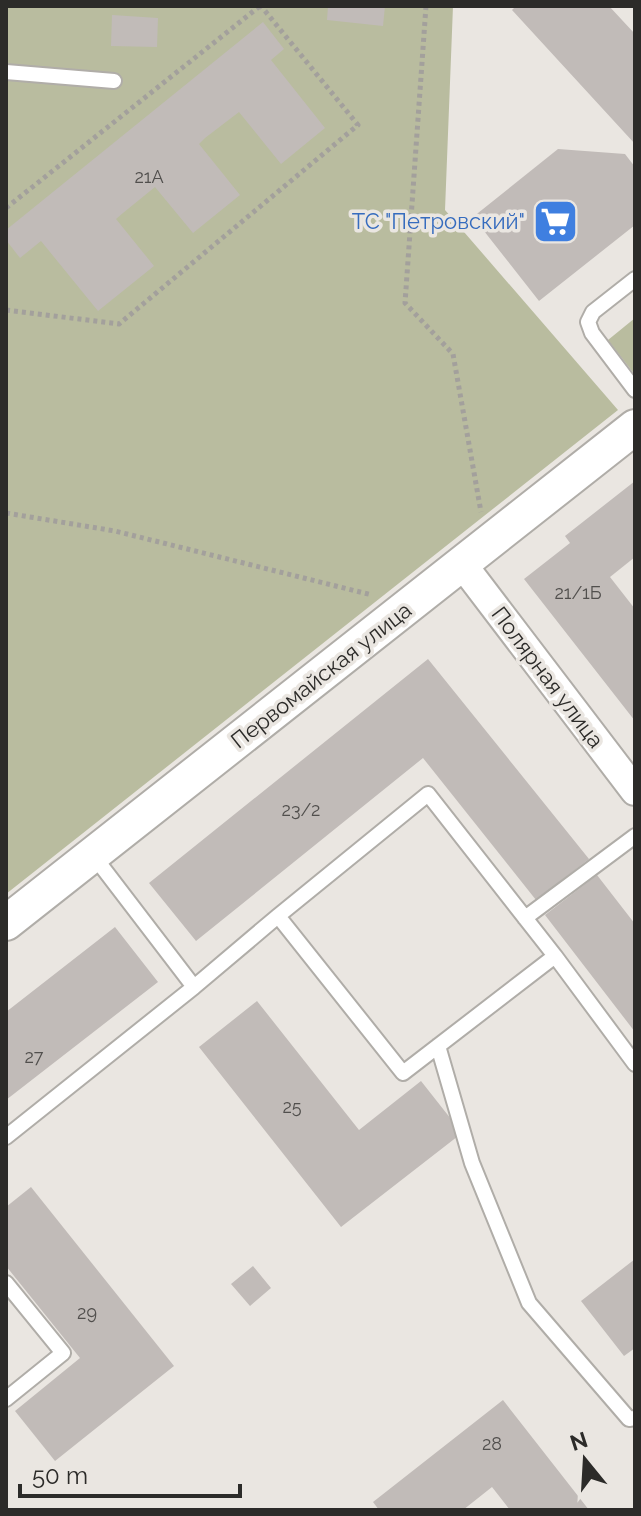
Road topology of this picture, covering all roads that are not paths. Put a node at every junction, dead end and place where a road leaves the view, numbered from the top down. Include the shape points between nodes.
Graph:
1 (6, 72) edge
2 (114, 81) dead end
3 (635, 279) edge
4 (635, 390) edge
5 (635, 427) edge
6 (462, 564) junction
7 (635, 791) edge
8 (635, 836) edge
9 (93, 855) junction
10 (278, 916) junction
11 (525, 918) junction
12 (6, 923) edge
13 (555, 956) junction
14 (194, 987) junction
15 (438, 1046) junction
16 (635, 1064) edge
17 (6, 1137) edge
18 (6, 1283) edge
19 (6, 1399) edge
20 (635, 1418) edge

1 - 2 lane
3 - 4 lane via 593,312 588,322
5 - 6 street, Первомайская улица
6 - 7 street, Полярная улица
6 - 9 street, Первомайская улица
8 - 11 lane
9 - 12 street, Первомайская улица
9 - 14 lane
10 - 11 lane via 428,794
10 - 14 lane
10 - 15 lane via 403,1073
11 - 13 lane
13 - 15 lane
13 - 16 lane
14 - 17 lane
15 - 20 lane via 472,1163 529,1303 629,1419
18 - 19 lane via 63,1353

